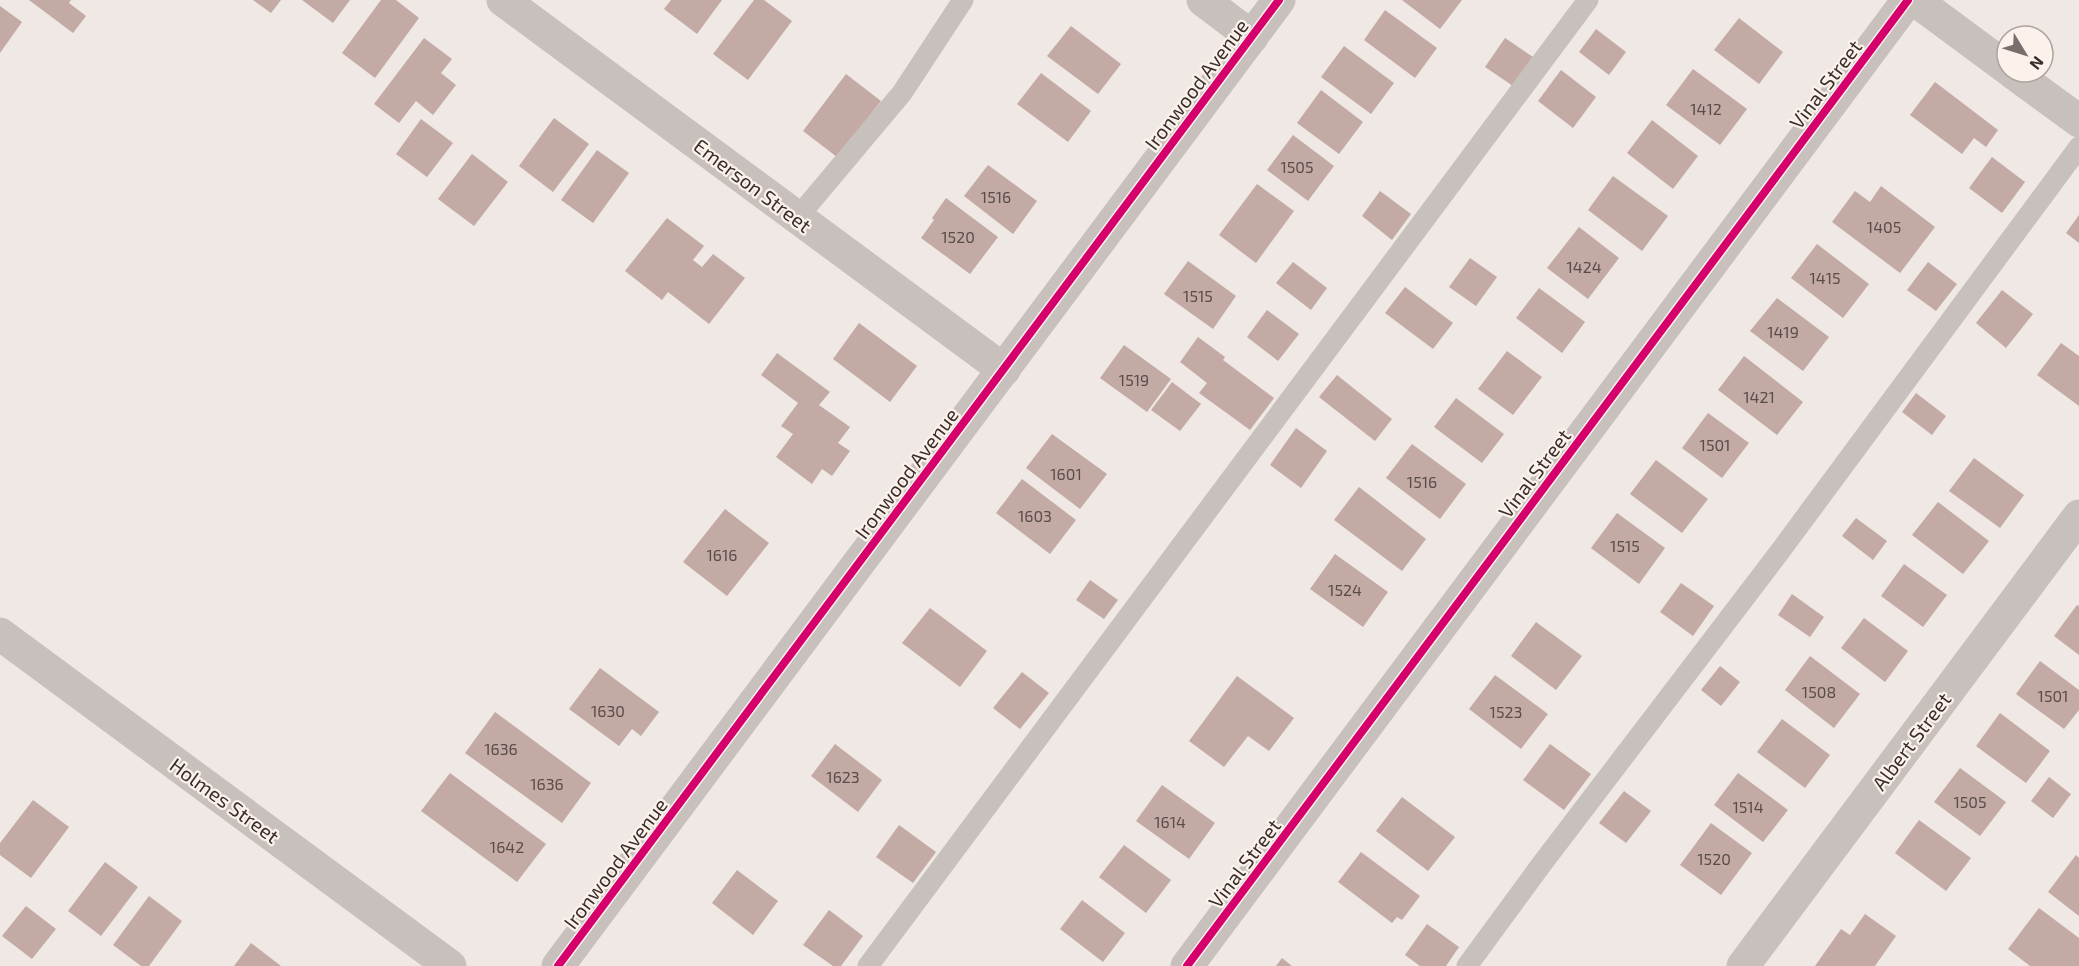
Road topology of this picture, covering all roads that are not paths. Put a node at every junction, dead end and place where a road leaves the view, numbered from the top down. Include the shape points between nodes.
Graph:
1 (503, 0) edge
2 (963, 0) edge
3 (1203, 0) edge
4 (1279, 0) edge
5 (1588, 0) edge
6 (1908, 0) edge
7 (1915, 0) edge
8 (1252, 37) junction
9 (1995, 59) edge
10 (2028, 84) edge
11 (2079, 122) edge
12 (2079, 147) edge
13 (797, 218) junction
14 (1004, 370) junction
15 (2079, 516) edge
16 (0, 634) edge
17 (450, 966) edge
18 (558, 966) edge
19 (868, 966) edge
20 (1187, 966) edge
21 (1467, 966) edge
22 (1743, 966) edge

1 - 13 street, Emerson Street
2 - 13 lane via 902,93
3 - 8 street
4 - 8 street, Ironwood Avenue
5 - 19 lane
6 - 20 street, Vinal Street
7 - 9 street
8 - 14 street, Ironwood Avenue
10 - 11 street
12 - 21 lane
13 - 14 street, Emerson Street
14 - 18 street, Ironwood Avenue
15 - 22 street, Albert Street
16 - 17 street, Holmes Street

